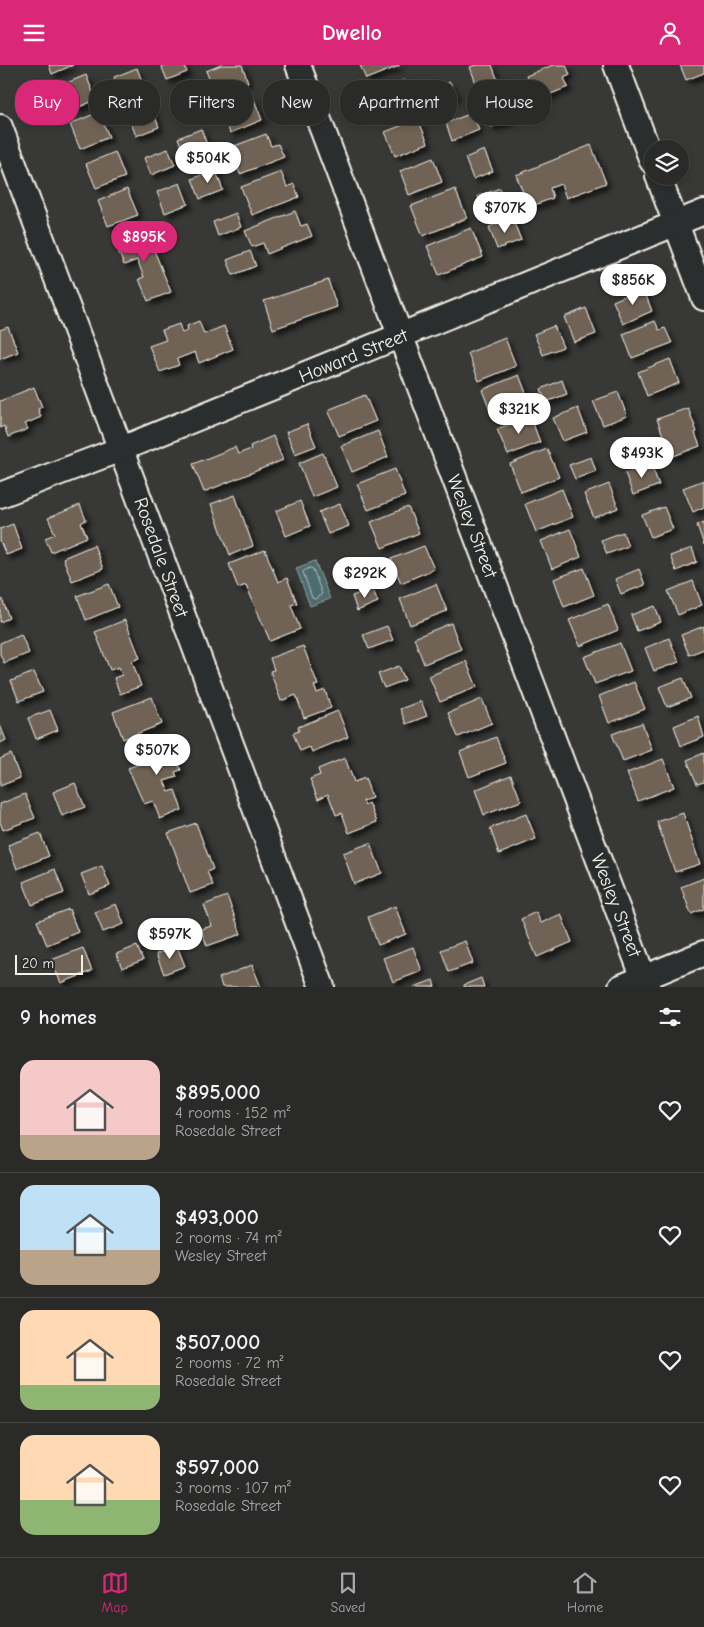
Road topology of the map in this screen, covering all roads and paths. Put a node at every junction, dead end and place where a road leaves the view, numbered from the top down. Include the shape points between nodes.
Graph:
1 (298, 65) edge
2 (616, 65) edge
3 (0, 127) edge
4 (644, 140) edge
5 (661, 185) edge
6 (704, 212) edge
7 (676, 223) junction
8 (704, 298) edge
9 (400, 336) junction
10 (121, 449) junction
11 (0, 495) edge
12 (704, 953) edge
13 (646, 983) edge
14 (322, 987) edge
15 (621, 987) edge

1 - 9 street, Wesley Street
2 - 4 street
3 - 10 street, Rosedale Street
5 - 7 street
6 - 7 street, Howard Street
7 - 8 street
7 - 9 street, Howard Street
9 - 10 street, Howard Street
9 - 13 street, Wesley Street
10 - 11 street, Howard Street
10 - 14 street, Rosedale Street
12 - 13 street
13 - 15 street

